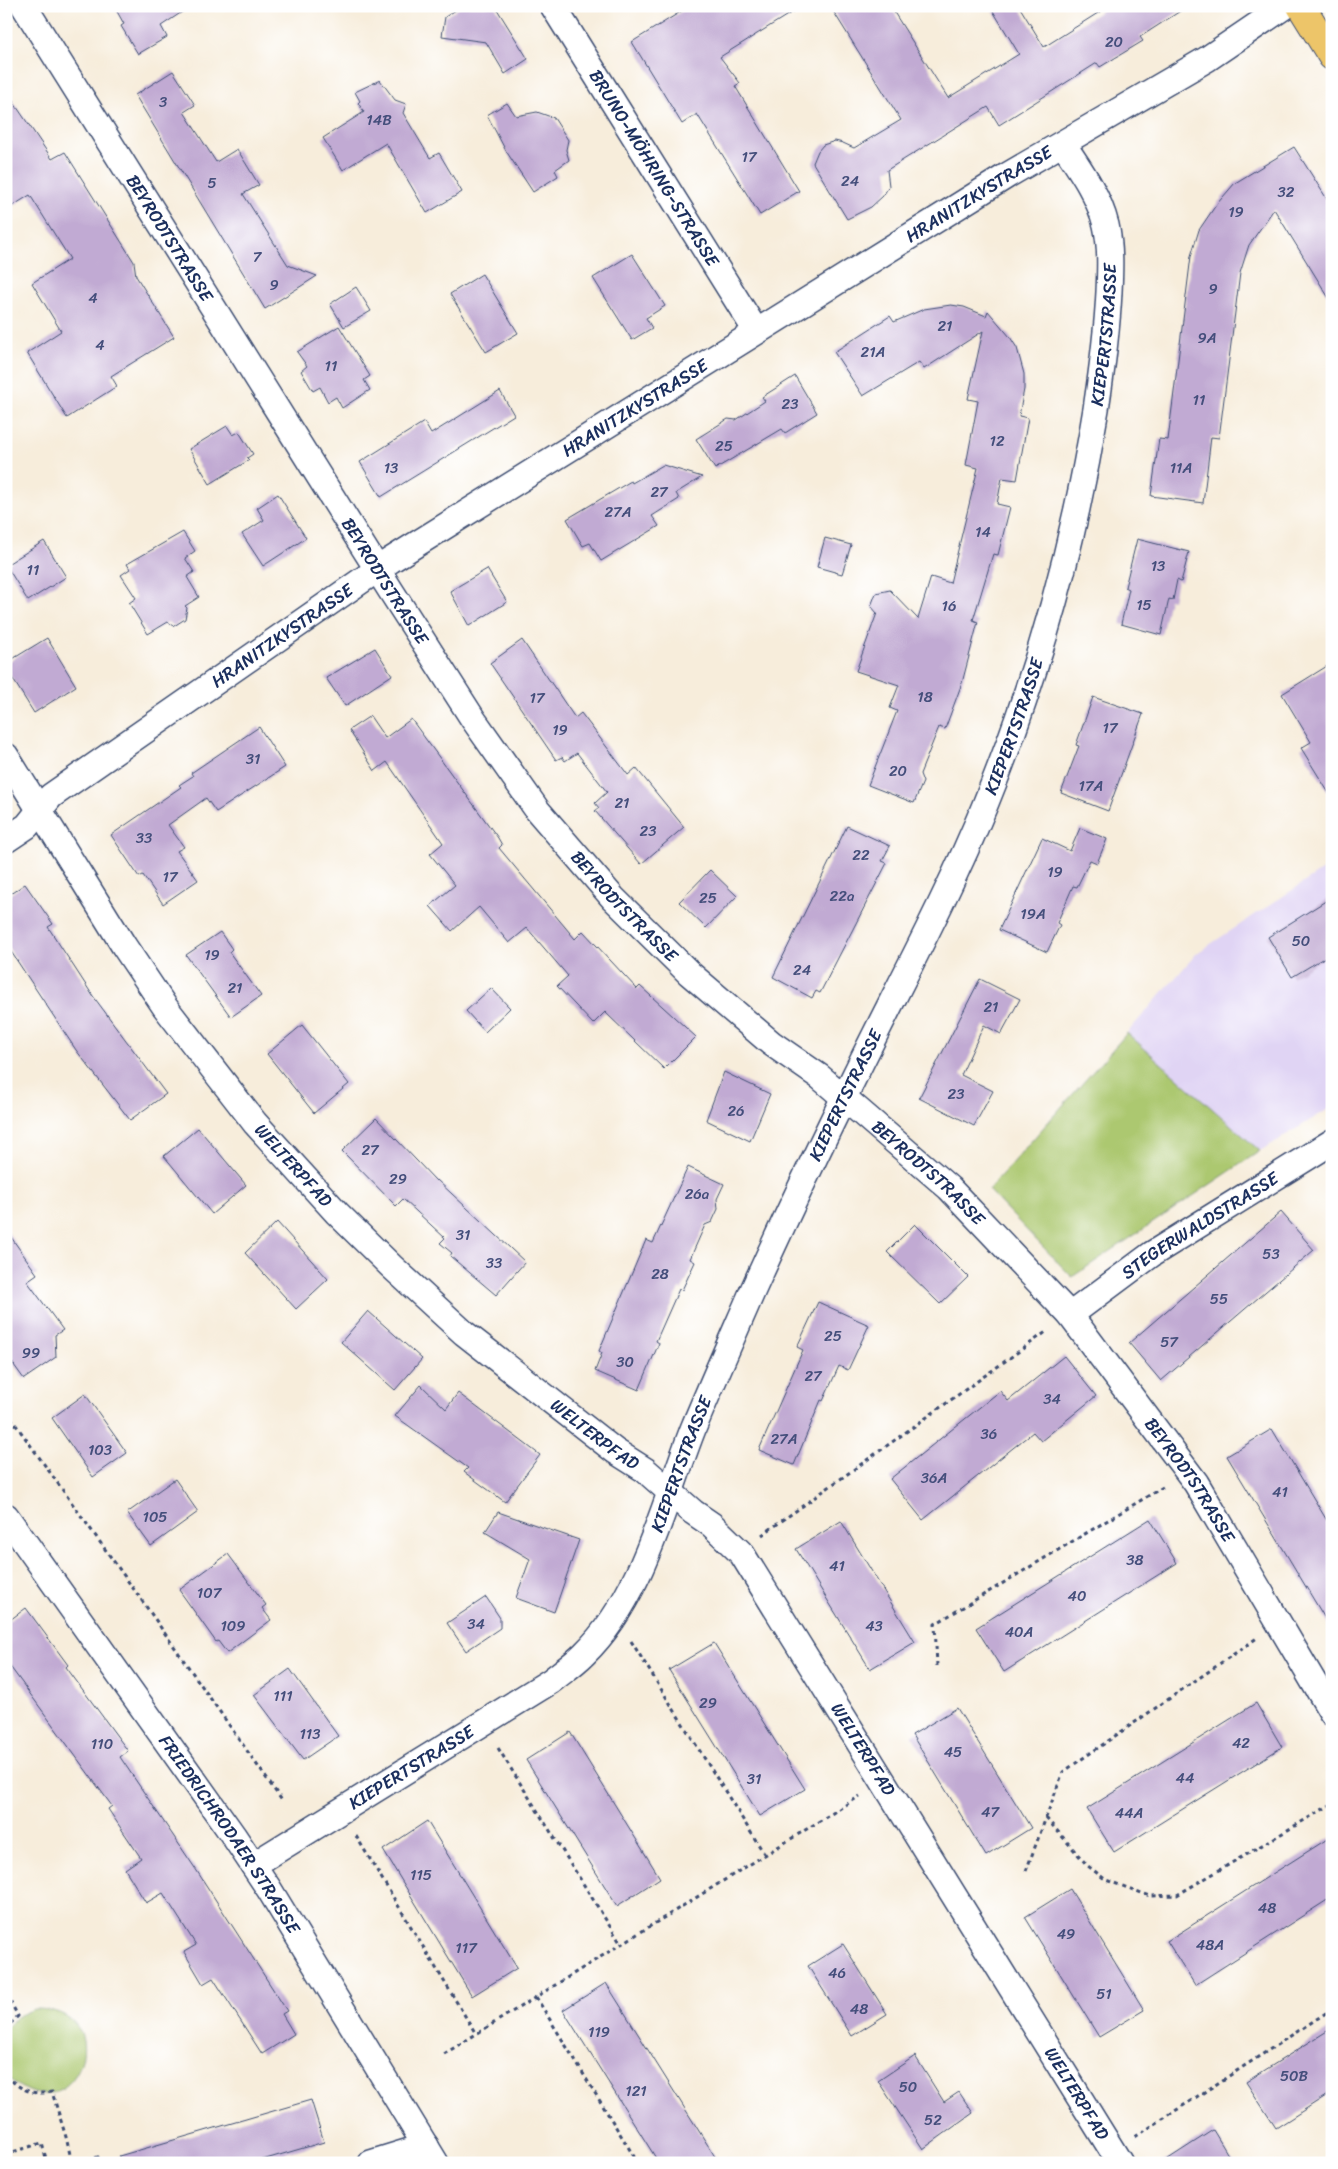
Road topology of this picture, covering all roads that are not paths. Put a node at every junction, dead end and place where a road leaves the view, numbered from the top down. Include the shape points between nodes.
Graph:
1 (12, 6) edge
2 (24, 6) edge
3 (554, 6) edge
4 (1285, 6) edge
5 (1301, 6) edge
6 (6, 11) edge
7 (1332, 56) edge
8 (1063, 144) junction
9 (756, 331) junction
10 (377, 570) junction
11 (6, 756) edge
12 (40, 810) junction
13 (6, 840) edge
14 (844, 1098) junction
15 (1332, 1142) edge
16 (1070, 1315) junction
17 (670, 1492) junction
18 (6, 1516) edge
19 (1332, 1713) edge
20 (253, 1865) junction
21 (431, 2154) edge
22 (371, 2163) edge
23 (1120, 2163) edge

1 - 6 street
2 - 10 street, BEYRODTSTRASSE
3 - 9 street, BRUNO-MÖHRING-STRASSE
4 - 8 street, HRANITZKYSTRASSE via 1207,59
5 - 7 main road
8 - 9 street, HRANITZKYSTRASSE
8 - 14 street, KIEPERTSTRASSE via 1096,198 1106,223 1110,271 1106,346 1088,459 1062,573 1029,685 984,806 925,936
9 - 10 street, HRANITZKYSTRASSE
10 - 12 street, HRANITZKYSTRASSE via 51,796
10 - 14 street, BEYRODTSTRASSE via 473,719 538,811 613,898 689,973 771,1043
11 - 12 street, WELTERPFAD
12 - 13 street, HRANITZKYSTRASSE via 27,826
12 - 17 street, WELTERPFAD via 165,1007 255,1123 302,1174 391,1266 464,1332
14 - 16 street, BEYRODTSTRASSE via 949,1188
14 - 17 street, KIEPERTSTRASSE via 753,1291 693,1429
15 - 16 street, STEGERWALDSTRASSE via 1152,1254
16 - 19 street, BEYRODTSTRASSE via 1196,1484
17 - 20 street, KIEPERTSTRASSE via 650,1548 627,1596 582,1656 551,1681
17 - 23 street, WELTERPFAD via 731,1542 755,1572
18 - 20 street, FRIEDRICHRODAER STRASSE
20 - 21 street, FRIEDRICHRODAER STRASSE
21 - 22 street

